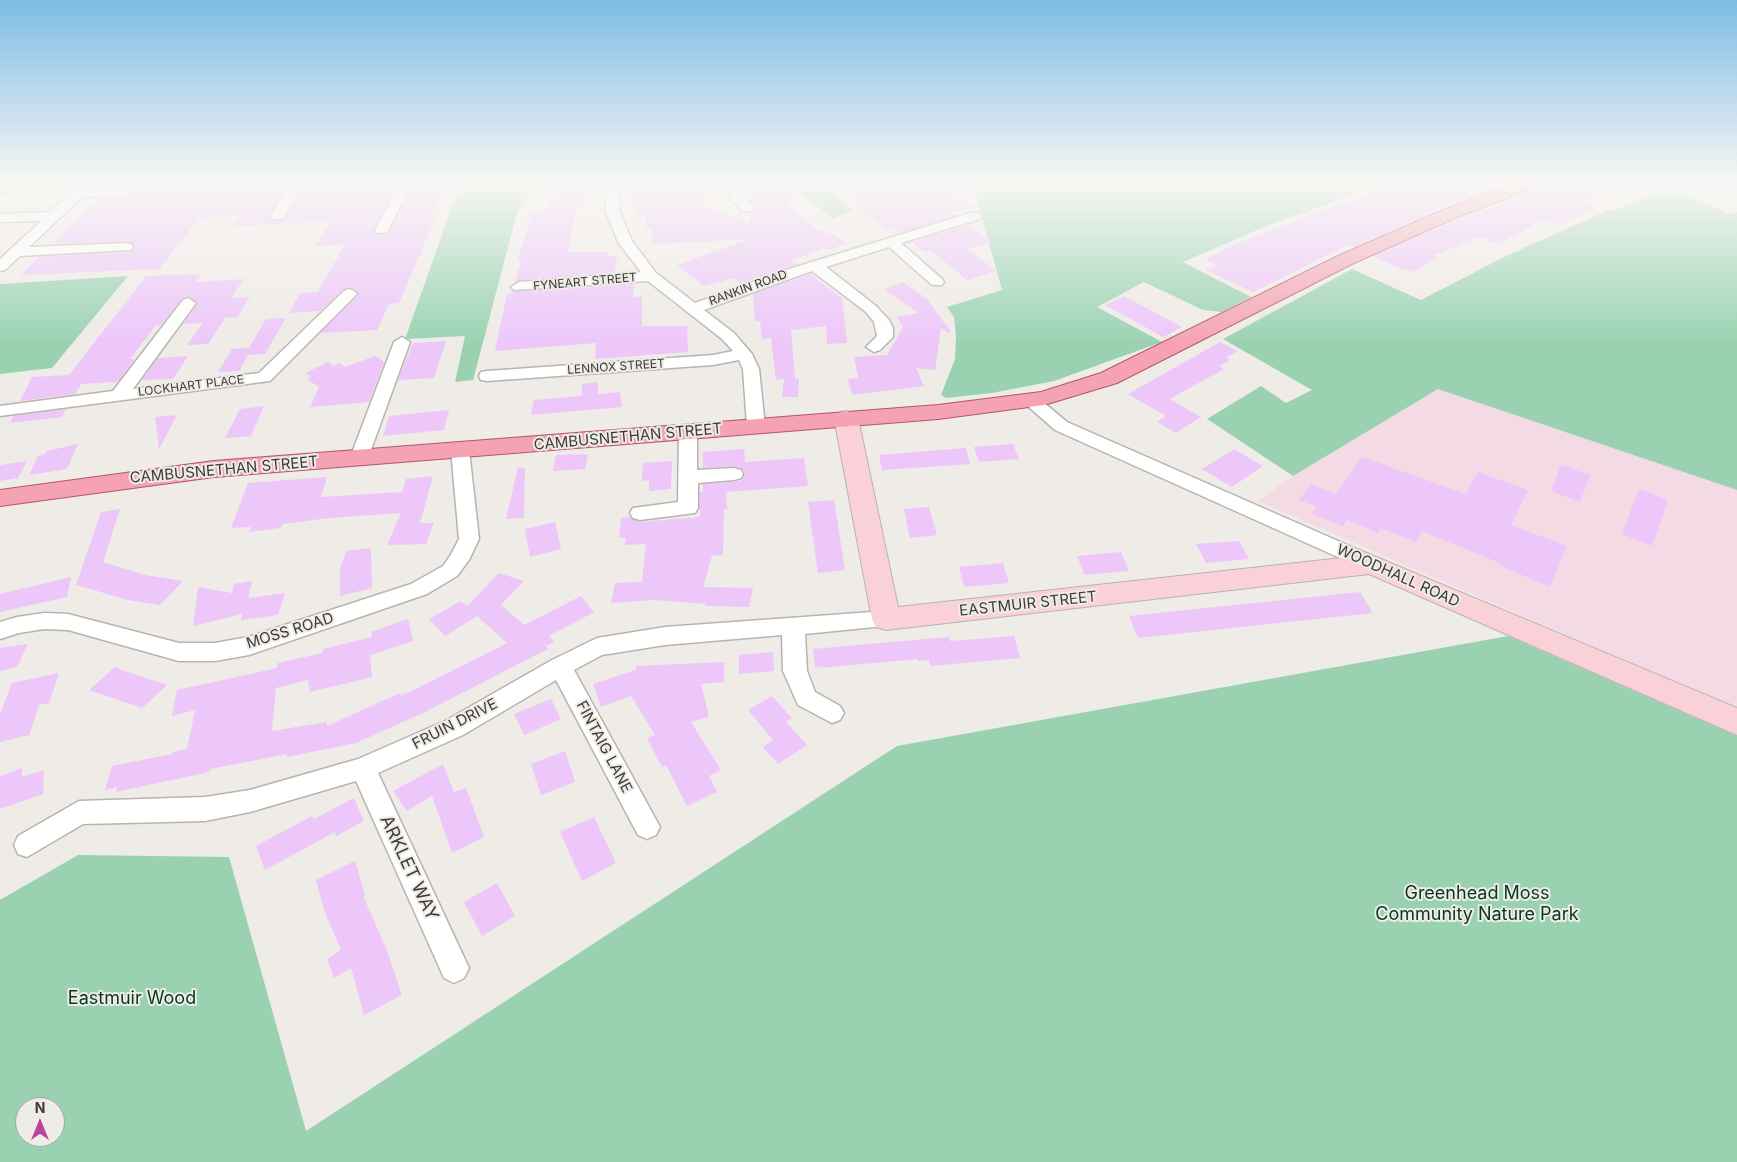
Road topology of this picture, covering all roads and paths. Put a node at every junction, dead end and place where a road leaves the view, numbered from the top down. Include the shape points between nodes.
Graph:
1 (34, 235) edge
2 (621, 235) edge
3 (913, 235) edge
4 (1400, 235) edge
5 (891, 242) junction
6 (126, 247) dead end
7 (15, 252) junction
8 (815, 266) junction
9 (0, 267) edge
10 (651, 276) junction
11 (937, 282) dead end
12 (519, 287) dead end
13 (349, 294) dead end
14 (188, 303) dead end
15 (694, 308) junction
16 (402, 342) dead end
17 (874, 347) dead end
18 (744, 354) junction
19 (487, 376) dead end
20 (118, 396) junction
21 (1031, 401) junction
22 (0, 411) edge
23 (846, 418) junction
24 (756, 426) junction
25 (688, 432) junction
26 (460, 450) junction
27 (359, 458) junction
28 (734, 474) dead end
29 (688, 477) junction
30 (0, 498) edge
31 (640, 513) dead end
32 (1359, 559) junction
33 (886, 619) junction
34 (793, 626) junction
35 (0, 631) edge
36 (560, 666) junction
37 (832, 713) dead end
38 (1737, 722) edge
39 (363, 768) junction
40 (647, 827) dead end
41 (27, 845) dead end
42 (454, 968) dead end

1 - 7 street
2 - 10 street
3 - 5 street, RANKIN ROAD
4 - 21 main road, CAMBUSNETHAN STREET via 1109,378 1061,395
5 - 8 street, RANKIN ROAD
5 - 11 street
6 - 7 street
7 - 9 street
8 - 15 street, RANKIN ROAD via 761,282
8 - 17 street via 881,320 885,337
10 - 12 street, FYNEART STREET
10 - 15 street
13 - 20 street, LOCKHART PLACE via 264,377
14 - 20 street
15 - 18 street
16 - 27 street
18 - 19 street, LENNOX STREET via 714,360
18 - 24 street via 751,369
20 - 22 street, LOCKHART PLACE
21 - 23 main road, CAMBUSNETHAN STREET
21 - 32 street, WOODHALL ROAD via 1061,426
23 - 24 main road, CAMBUSNETHAN STREET
23 - 33 street
24 - 25 main road, CAMBUSNETHAN STREET
25 - 26 main road, CAMBUSNETHAN STREET
25 - 29 street
26 - 27 main road, CAMBUSNETHAN STREET
26 - 35 street, MOSS ROAD via 469,538 450,571 419,589 249,646 215,652 179,652 68,622 44,621
27 - 30 main road, CAMBUSNETHAN STREET via 143,477
28 - 29 street
29 - 31 street via 688,508
32 - 33 street, EASTMUIR STREET via 1027,605
32 - 38 street, WOODHALL ROAD
33 - 34 street, FRUIN DRIVE
34 - 36 street, FRUIN DRIVE via 624,642 597,647
34 - 37 street via 795,671 806,698
36 - 39 street, FRUIN DRIVE via 454,728
36 - 40 street, FINTAIG LANE
39 - 41 street, FRUIN DRIVE via 250,801 205,809 78,813
39 - 42 street, ARKLET WAY

